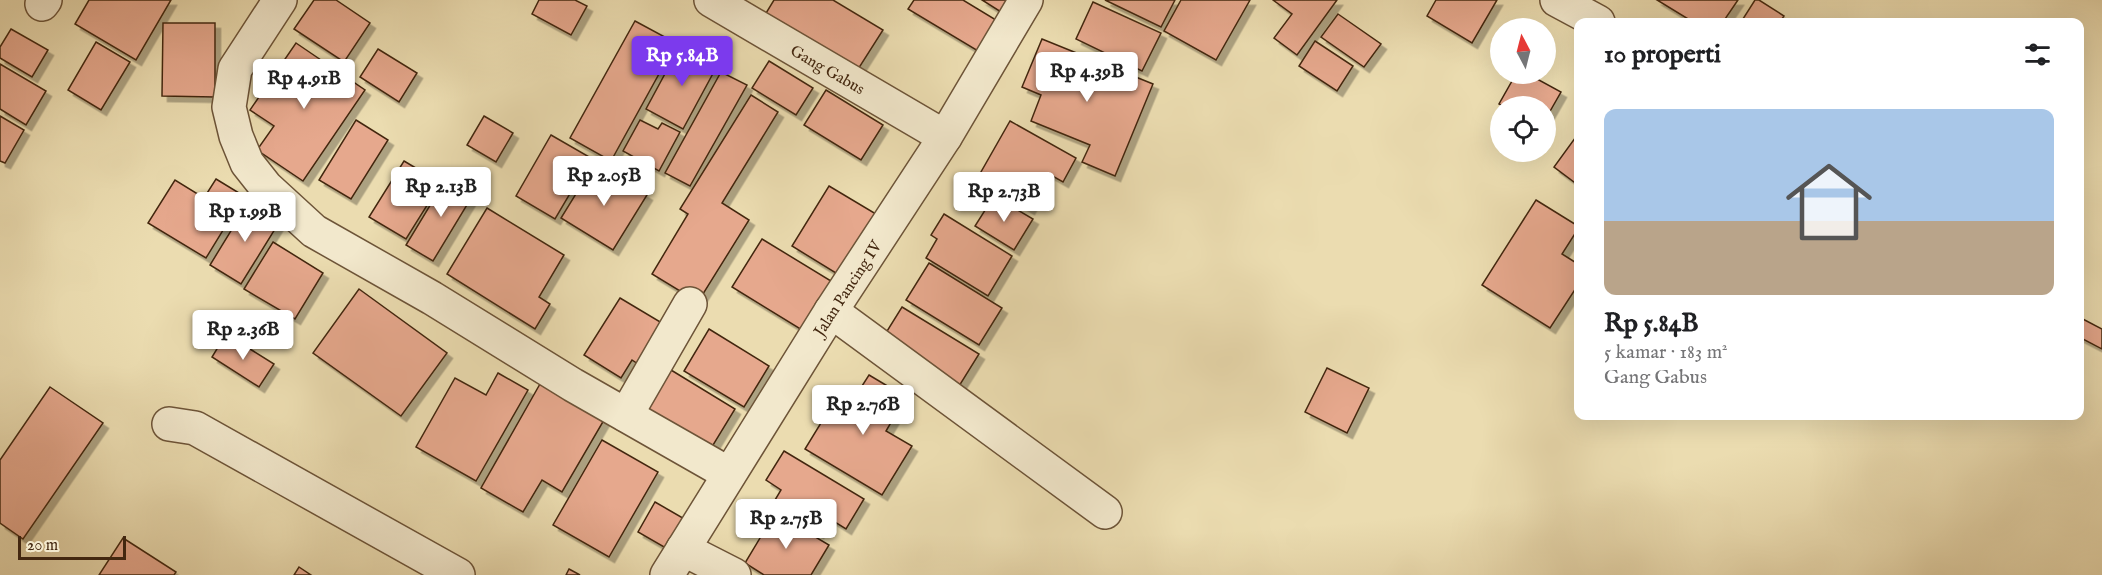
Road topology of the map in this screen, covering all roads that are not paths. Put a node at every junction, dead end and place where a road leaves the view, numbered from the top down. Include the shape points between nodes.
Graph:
1 (711, 0) edge
2 (1026, 0) edge
3 (1557, 0) edge
4 (277, 1) edge
5 (1591, 18) edge
6 (945, 137) junction
7 (690, 304) dead end
8 (831, 311) junction
9 (626, 415) junction
10 (169, 424) dead end
11 (729, 474) junction
12 (1105, 512) dead end
13 (675, 562) edge
14 (449, 573) edge
15 (734, 575) edge

1 - 6 street, Gang Gabus
2 - 6 street, Jalan Pancing IV
3 - 5 street
4 - 9 street via 235,69 229,107 247,162 266,187 314,231
6 - 8 street, Jalan Pancing IV
7 - 9 street
8 - 11 street, Jalan Pancing IV
8 - 12 street
9 - 11 street
10 - 14 street via 195,428
11 - 13 street, Jalan Pancing IV
13 - 15 street

